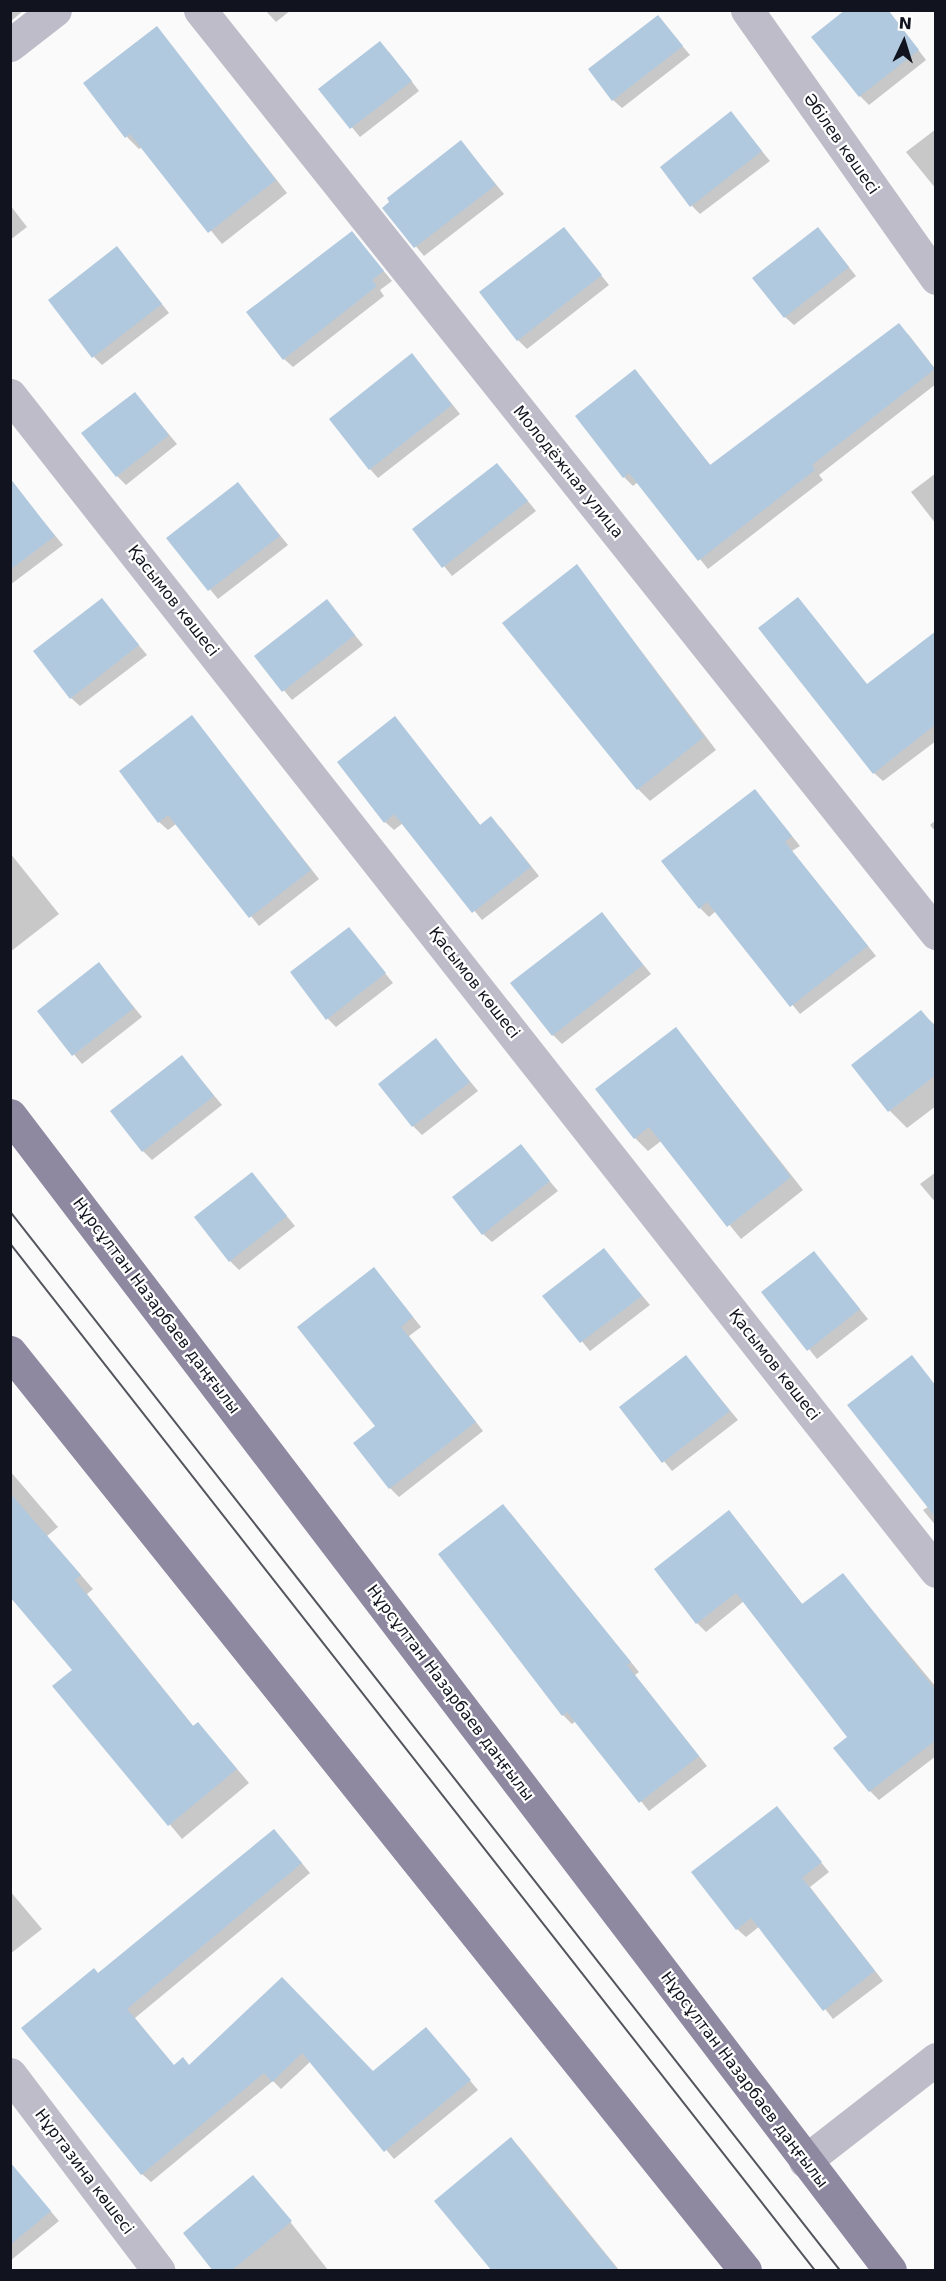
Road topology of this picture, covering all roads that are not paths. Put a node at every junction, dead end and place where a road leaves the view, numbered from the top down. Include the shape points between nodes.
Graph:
1 (55, 10) edge
2 (200, 10) edge
3 (747, 10) edge
4 (10, 45) edge
5 (936, 278) edge
6 (10, 395) edge
7 (936, 933) edge
8 (10, 1115) edge
9 (10, 1352) edge
10 (936, 1571) edge
11 (936, 2059) edge
12 (10, 2074) edge
13 (805, 2161) junction
14 (158, 2271) edge
15 (744, 2271) edge
16 (891, 2271) edge

1 - 4 street
2 - 7 street, Молодёжная улица
3 - 5 street, Әбілев көшесі
6 - 10 street, Қасымов көшесі
8 - 13 main road, Нұрсұлтан Назарбаев даңғылы
9 - 15 main road
11 - 13 street
12 - 14 street, Нұртазина көшесі
13 - 16 main road, Нұрсұлтан Назарбаев даңғылы

